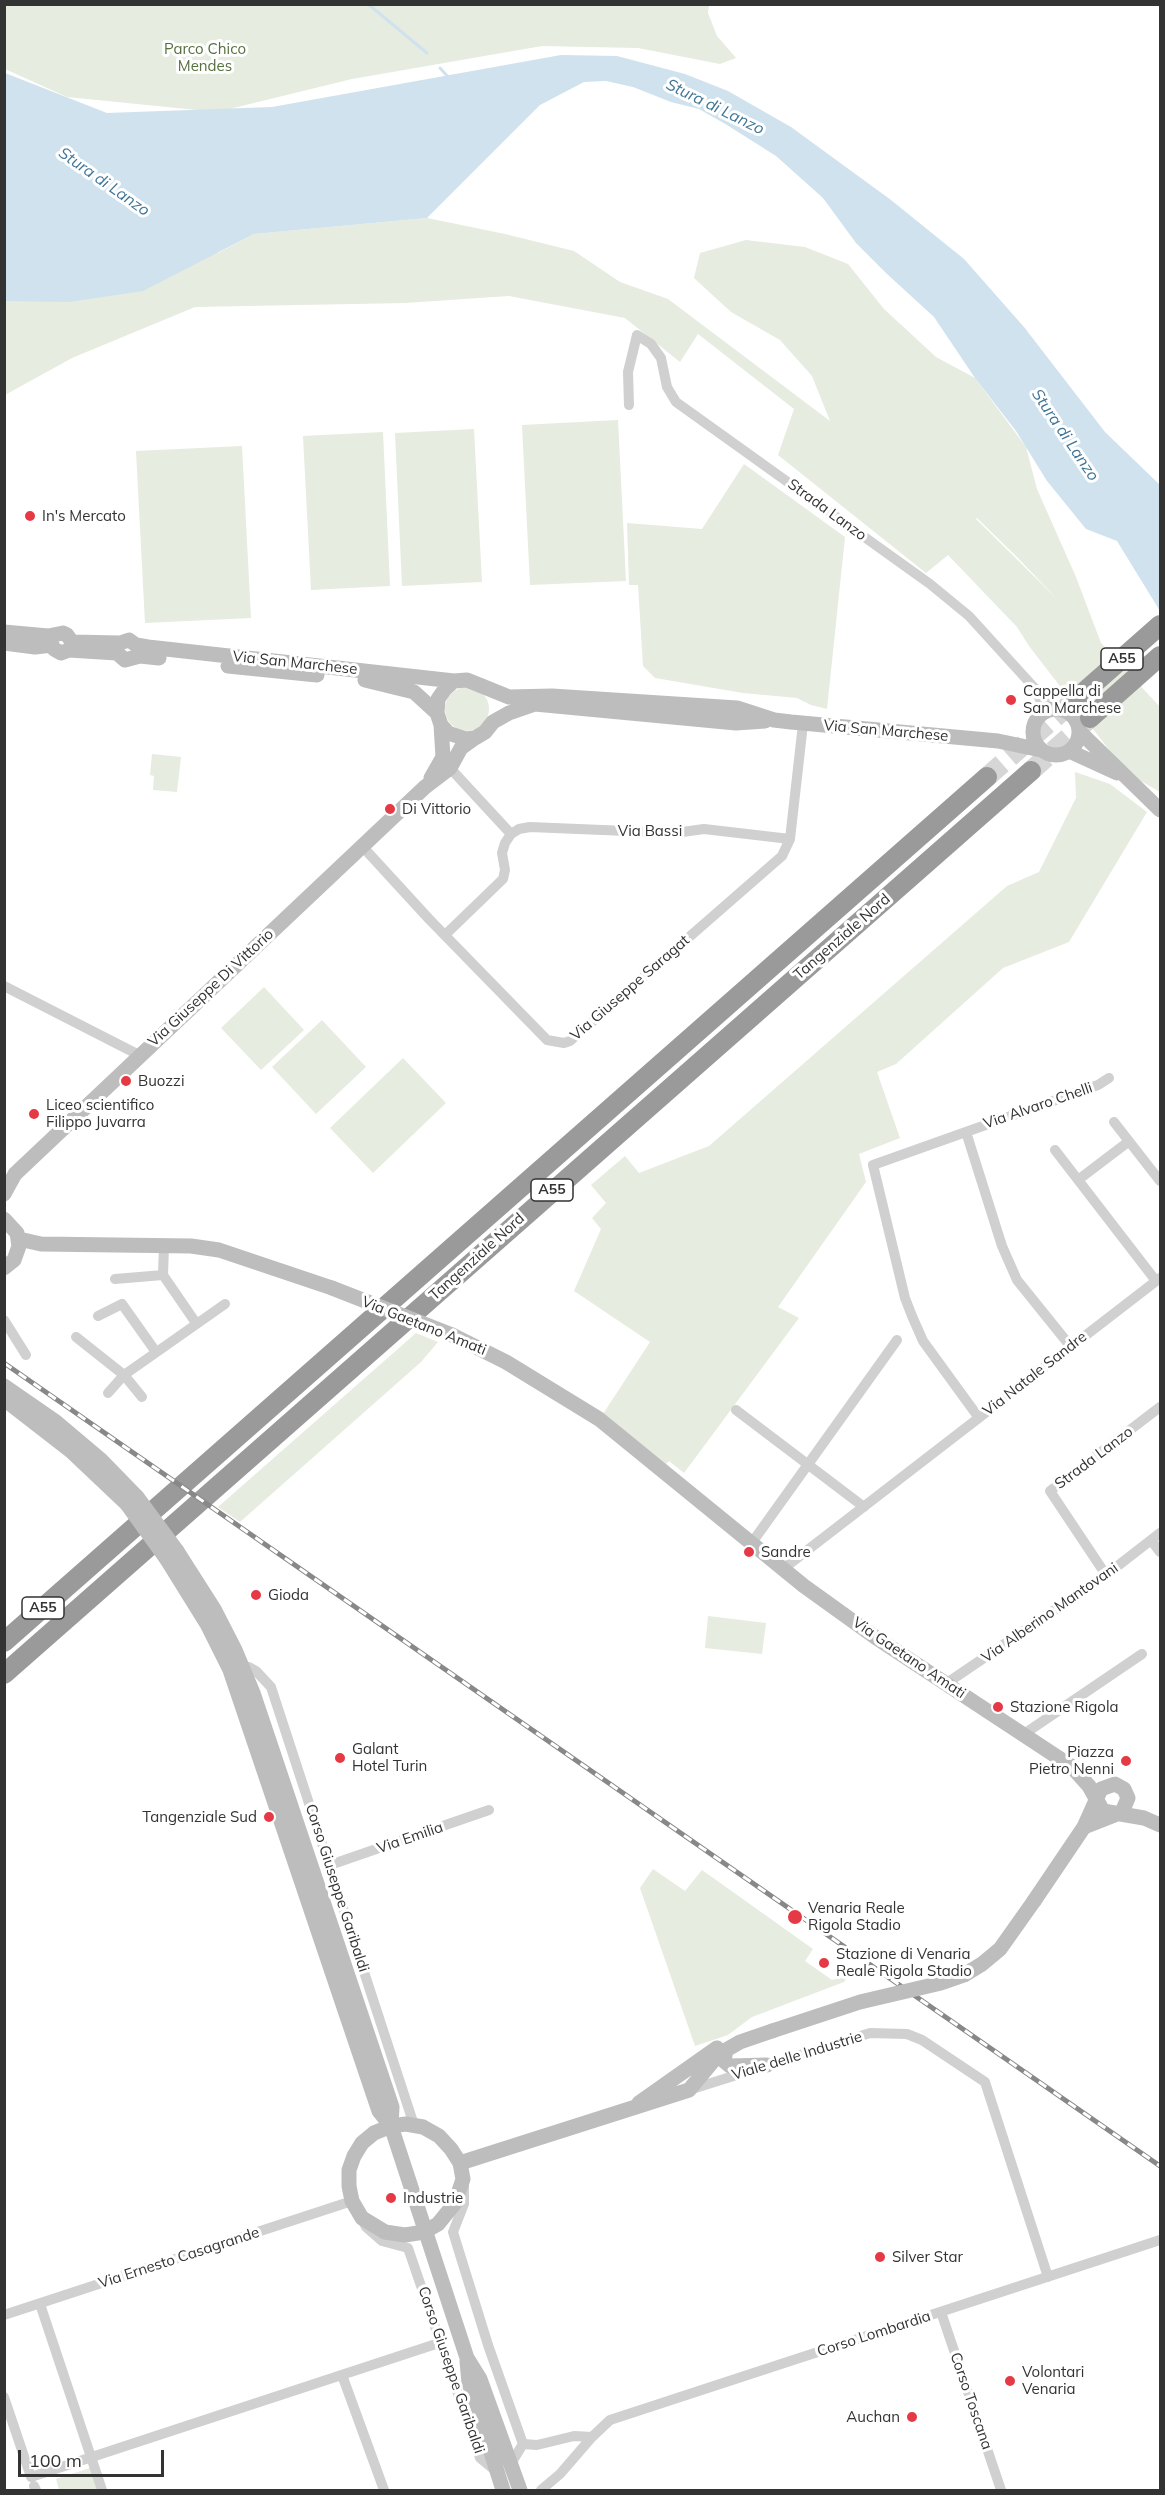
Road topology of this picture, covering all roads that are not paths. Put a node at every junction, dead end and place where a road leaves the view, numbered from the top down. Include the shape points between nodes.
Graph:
1 (629, 405) dead end
2 (1161, 625) edge
3 (4, 632) edge
4 (53, 640) junction
5 (4, 643) edge
6 (135, 651) junction
7 (1161, 656) edge
8 (454, 681) junction
9 (1030, 681) junction
10 (488, 689) junction
11 (1073, 701) junction
12 (1039, 718) junction
13 (439, 719) junction
14 (774, 720) junction
15 (1089, 720) junction
16 (493, 722) junction
17 (803, 724) junction
18 (475, 738) junction
19 (998, 741) junction
20 (1041, 750) junction
21 (1069, 751) junction
22 (450, 768) junction
23 (1031, 771) tunnel mouth
24 (987, 777) tunnel mouth
25 (1128, 778) junction
26 (425, 787) junction
27 (1161, 810) edge
28 (511, 834) junction
29 (790, 839) junction
30 (362, 846) junction
31 (445, 935) junction
32 (4, 986) edge
33 (139, 1055) junction
34 (1109, 1078) dead end
35 (1114, 1122) dead end
36 (966, 1132) junction
37 (1128, 1142) junction
38 (1054, 1150) dead end
39 (1078, 1180) junction
40 (1161, 1181) edge
41 (4, 1194) edge
42 (5, 1217) edge
43 (18, 1246) junction
44 (164, 1246) junction
45 (4, 1268) edge
46 (163, 1275) junction
47 (115, 1279) dead end
48 (1158, 1279) edge
49 (225, 1304) dead end
50 (98, 1316) dead end
51 (4, 1320) edge
52 (196, 1323) junction
53 (76, 1337) dead end
54 (897, 1340) dead end
55 (1071, 1347) junction
56 (156, 1352) junction
57 (26, 1355) dead end
58 (124, 1375) junction
59 (4, 1386) edge
60 (108, 1393) dead end
61 (141, 1397) dead end
62 (4, 1399) edge
63 (1161, 1407) edge
64 (736, 1410) dead end
65 (979, 1418) junction
66 (808, 1464) junction
67 (132, 1501) junction
68 (864, 1507) junction
69 (1161, 1533) edge
70 (1151, 1540) junction
71 (751, 1544) junction
72 (1161, 1552) edge
73 (783, 1569) junction
74 (1106, 1575) junction
75 (4, 1642) edge
76 (1142, 1654) dead end
77 (236, 1668) junction
78 (4, 1674) edge
79 (947, 1683) junction
80 (1024, 1734) junction
81 (1071, 1766) junction
82 (1110, 1784) junction
83 (1097, 1798) junction
84 (1128, 1800) junction
85 (489, 1810) dead end
86 (1116, 1814) junction
87 (1144, 1818) junction
88 (1161, 1825) edge
89 (1084, 1827) junction
90 (330, 1865) junction
91 (740, 2042) junction
92 (726, 2050) junction
93 (767, 2064) junction
94 (689, 2090) junction
95 (628, 2111) junction
96 (414, 2124) junction
97 (391, 2126) junction
98 (459, 2163) junction
99 (464, 2179) junction
100 (352, 2201) junction
101 (362, 2218) junction
102 (424, 2232) junction
103 (1161, 2240) edge
104 (1048, 2277) junction
105 (40, 2304) junction
106 (941, 2312) junction
107 (4, 2315) edge
108 (442, 2342) junction
109 (342, 2375) junction
110 (4, 2397) edge
111 (592, 2437) junction
112 (523, 2444) junction
113 (91, 2458) junction
114 (504, 2469) junction
115 (560, 2474) junction
116 (34, 2484) edge
117 (102, 2490) edge
118 (384, 2490) edge
119 (503, 2490) edge
120 (520, 2490) edge
121 (541, 2490) edge
122 (552, 2490) edge
123 (1001, 2490) edge

1 - 9 street, Strada Lanzo via 628,372 637,335 651,344 661,358 667,387 676,402 930,584 969,616
2 - 11 highway, A55
3 - 4 street
4 - 5 street via 36,647
4 - 6 street via 63,633 70,646 119,648 125,660
6 - 8 street, Via San Marchese
6 - 13 street, Via San Marchese via 381,683 414,692
7 - 15 highway, A55
8 - 10 street, Via San Marchese via 480,683
8 - 13 street via 438,699
9 - 11 street, Strada Lanzo via 1040,694
9 - 12 street, Strada Lanzo via 1040,699
10 - 14 street, Via San Marchese via 509,697 552,696 737,708
10 - 16 street via 495,708
11 - 12 street, Via San Marchese
11 - 15 street via 1073,717
12 - 19 street, Via San Marchese via 1024,730
12 - 20 street via 1033,737
13 - 18 street, Via San Marchese via 448,733
13 - 26 street, Via Giuseppe Di Vittorio via 443,757
14 - 16 street, Via San Marchese via 736,723 535,704
14 - 17 street, Via San Marchese
15 - 21 street
15 - 25 street
16 - 18 street, Via San Marchese
17 - 19 street, Via San Marchese
17 - 29 street, Via Giuseppe Saragat
18 - 22 street, Via Giuseppe Di Vittorio via 461,747
19 - 20 street, Via San Marchese
20 - 21 street, Via San Marchese via 1055,755
21 - 25 street
22 - 26 street, Via Giuseppe Di Vittorio
22 - 28 street
23 - 78 highway, Tangenziale Nord / A55
24 - 75 highway, Tangenziale Nord / A55
25 - 27 street
26 - 30 street, Via Giuseppe Di Vittorio
28 - 29 street, Via Bassi via 530,827 675,833 704,829
28 - 31 street via 502,853 503,879
29 - 31 street, Via Giuseppe Saragat via 782,856 564,1043 547,1040
30 - 31 street, Via Giuseppe Saragat
30 - 33 street, Via Giuseppe Di Vittorio
32 - 33 street
33 - 41 street, Via Giuseppe Di Vittorio via 15,1174
34 - 36 street, Via Alvaro Chelli
35 - 37 street
36 - 55 street via 1002,1246 1017,1280
36 - 65 street, Via Alvaro Chelli via 873,1165 912,1316 923,1341
37 - 39 street
37 - 40 street
38 - 39 street, Via Natale Sandre
39 - 48 street, Via Natale Sandre
42 - 43 street via 14,1227
43 - 44 street, Via Gaetano Amati
43 - 45 street via 14,1260
44 - 46 street
44 - 71 street, Via Gaetano Amati, bridge via 219,1250 332,1288 452,1335 506,1362 594,1415
46 - 47 street
46 - 52 street
48 - 55 street, Via Natale Sandre
49 - 52 street
50 - 56 street via 122,1304
51 - 57 street
52 - 56 street
53 - 58 street
54 - 66 street
55 - 65 street, Via Natale Sandre
56 - 58 street
58 - 60 street
58 - 61 street
59 - 67 street, Corso Giuseppe Garibaldi via 101,1460
62 - 67 street, Corso Giuseppe Garibaldi
63 - 74 street, Strada Lanzo via 1050,1491
64 - 66 street
65 - 68 street, Via Natale Sandre
66 - 68 street
66 - 71 street
67 - 77 street, Corso Giuseppe Garibaldi, bridge via 172,1555 207,1624
68 - 73 street, Via Natale Sandre
69 - 70 street, Via Alberino Mantovani
70 - 72 street
70 - 74 street, Via Alberino Mantovani
71 - 73 street, Via Gaetano Amati
73 - 79 street, Via Gaetano Amati via 875,1637
74 - 79 street, Via Alberino Mantovani
76 - 80 street
77 - 90 street, Corso Giuseppe Garibaldi via 249,1667 271,1688
77 - 97 street, Corso Giuseppe Garibaldi via 379,2110
79 - 80 street, Via Gaetano Amati
80 - 81 street, Via Gaetano Amati
81 - 82 street, Via Gaetano Amati
81 - 83 street, Via Gaetano Amati
82 - 83 street via 1101,1789
82 - 84 street via 1124,1789
83 - 86 street via 1103,1811
83 - 89 street
84 - 86 street
84 - 87 street
85 - 90 street, Via Emilia
86 - 87 street
86 - 89 street
87 - 88 street
89 - 91 street, Viale delle Industrie, bridge via 1000,1949 982,1964 941,1983 860,2002
90 - 96 street, Corso Giuseppe Garibaldi
91 - 92 street, Viale delle Industrie
91 - 95 street, Viale delle Industrie via 714,2049
92 - 93 street via 724,2061 730,2066
92 - 94 street, Viale delle Industrie
93 - 94 street, Viale delle Industrie
93 - 104 street, Viale delle Industrie via 870,2033 907,2034 985,2082
94 - 95 street, Viale delle Industrie
95 - 98 street, Viale delle Industrie
96 - 97 street, Corso Giuseppe Garibaldi
96 - 98 street via 439,2136
97 - 100 street, Corso Giuseppe Garibaldi via 374,2133 354,2156 349,2170
97 - 102 street, Corso Giuseppe Garibaldi
98 - 99 street
99 - 102 street via 450,2212
99 - 112 street via 464,2204 453,2232
100 - 101 street, Corso Giuseppe Garibaldi
100 - 105 street, Via Ernesto Casagrande
101 - 102 street via 385,2232
101 - 108 street, Corso Giuseppe Garibaldi via 382,2241 408,2248
102 - 114 street, Corso Giuseppe Garibaldi via 467,2358 469,2383
103 - 104 street, Corso Lombardia
104 - 106 street, Corso Lombardia
105 - 107 street, Via Ernesto Casagrande
105 - 113 street
106 - 111 street, Corso Lombardia via 610,2421
106 - 123 street, Corso Toscana
108 - 109 street
108 - 114 street, Corso Giuseppe Garibaldi via 480,2458
109 - 113 street
109 - 118 street
110 - 116 street
111 - 112 street
111 - 115 street, Corso Lombardia
112 - 114 street
113 - 116 street
113 - 117 street
114 - 119 street, Corso Giuseppe Garibaldi
114 - 120 street, Corso Giuseppe Garibaldi
115 - 121 street, Corso Lombardia
115 - 122 street, Corso Lombardia

